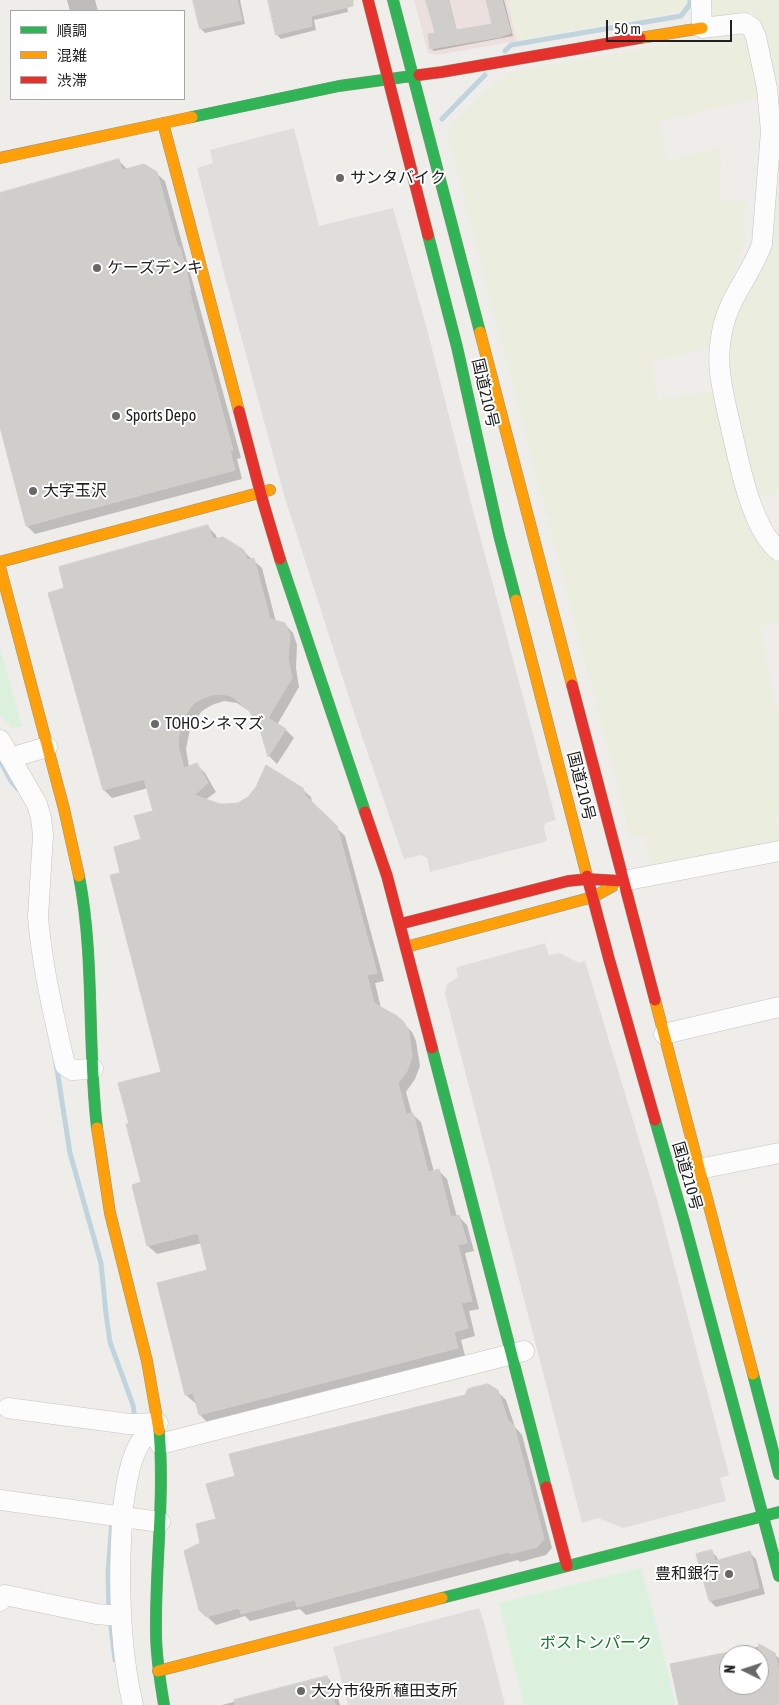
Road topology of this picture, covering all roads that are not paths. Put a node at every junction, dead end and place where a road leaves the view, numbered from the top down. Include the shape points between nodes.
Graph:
1 (368, 0) edge
2 (393, 0) edge
3 (701, 0) edge
4 (702, 28) junction
5 (412, 75) junction
6 (388, 78) junction
7 (773, 87) edge
8 (168, 122) junction
9 (0, 158) edge
10 (265, 492) junction
11 (779, 551) edge
12 (0, 562) edge
13 (0, 567) edge
14 (0, 740) edge
15 (47, 747) junction
16 (10, 758) junction
17 (779, 850) edge
18 (588, 879) junction
19 (623, 881) junction
20 (593, 897) junction
21 (412, 936) junction
22 (779, 1007) edge
23 (664, 1034) junction
24 (93, 1068) junction
25 (779, 1153) edge
26 (699, 1169) junction
27 (521, 1351) junction
28 (8, 1408) dead end
29 (158, 1423) junction
30 (160, 1444) junction
31 (779, 1474) edge
32 (0, 1500) edge
33 (779, 1512) edge
34 (116, 1516) junction
35 (763, 1516) junction
36 (160, 1522) junction
37 (566, 1566) junction
38 (779, 1576) edge
39 (0, 1601) edge
40 (121, 1616) junction
41 (158, 1671) junction
42 (133, 1705) edge
43 (164, 1705) edge

1 - 6 main road, 国道210号
2 - 5 main road, 国道210号
3 - 4 street
4 - 5 main road
4 - 7 street via 745,23 752,28
5 - 6 main road
5 - 19 main road, 国道210号
6 - 8 main road
6 - 18 main road, 国道210号 via 457,347 499,535
7 - 11 street via 762,244 725,318 719,358 743,481 766,535
8 - 9 main road
8 - 10 main road
10 - 12 main road
10 - 21 main road via 406,904
10 - 21 main road via 278,555 387,876
13 - 15 main road
14 - 16 street
15 - 16 street
15 - 24 main road via 73,845 84,903 91,977
16 - 24 street via 37,804 41,818 43,835 38,917 48,986 65,1065 72,1070
17 - 19 street
18 - 19 main road
18 - 20 main road, 国道210号
18 - 21 main road via 568,881
19 - 20 main road
19 - 23 main road, 国道210号
20 - 21 main road via 555,908
20 - 35 main road, 国道210号
21 - 27 main road
22 - 23 street
23 - 26 main road, 国道210号
24 - 29 main road via 96,1117 114,1234 146,1355
25 - 26 street
26 - 31 main road, 国道210号
27 - 30 street
27 - 37 main road
28 - 29 street via 134,1424
29 - 30 main road
29 - 34 street via 144,1437 134,1456
30 - 36 main road
32 - 34 street
33 - 35 main road
34 - 36 street
34 - 40 street
35 - 37 main road via 578,1558
35 - 38 main road, 国道210号
36 - 41 main road via 155,1621
37 - 41 main road
39 - 40 street via 5,1596
40 - 42 street via 124,1661
41 - 43 main road

